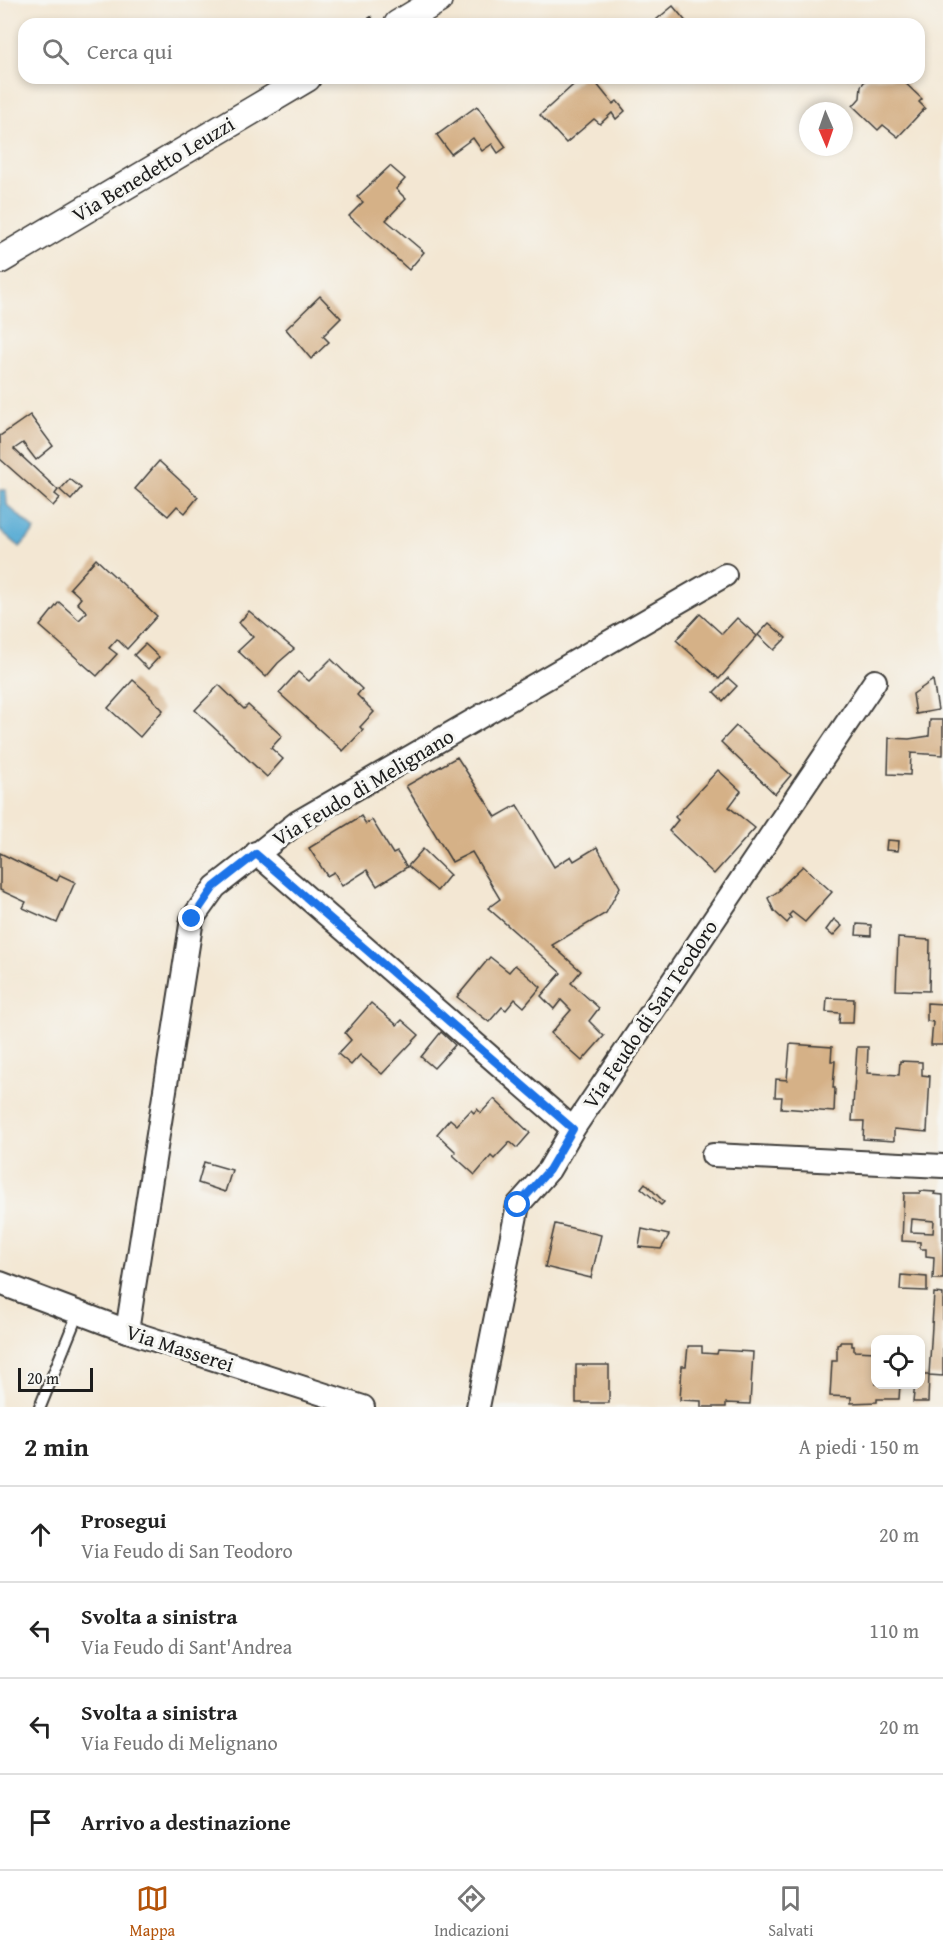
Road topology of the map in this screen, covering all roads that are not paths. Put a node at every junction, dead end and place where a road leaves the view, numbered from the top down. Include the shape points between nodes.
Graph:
1 (438, 0) edge
2 (408, 18) edge
3 (297, 84) edge
4 (0, 260) edge
5 (724, 575) dead end
6 (875, 681) dead end
7 (256, 854) junction
8 (573, 1129) junction
9 (713, 1155) dead end
10 (943, 1166) edge
11 (0, 1282) edge
12 (78, 1312) junction
13 (127, 1331) junction
14 (40, 1407) edge
15 (363, 1407) edge
16 (478, 1407) edge

1 - 2 street
3 - 4 street, Via Benedetto Leuzzi
5 - 7 street, Via Feudo di Melignano via 298,822
6 - 8 street, Via Feudo di San Teodoro
7 - 8 street
7 - 13 street, Via Feudo di Melignano via 214,887 192,919
8 - 16 street, Via Feudo di San Teodoro via 549,1170 518,1205
9 - 10 street
11 - 12 street, Via Masserei
12 - 13 street, Via Masserei
12 - 14 lane
13 - 15 street, Via Masserei

